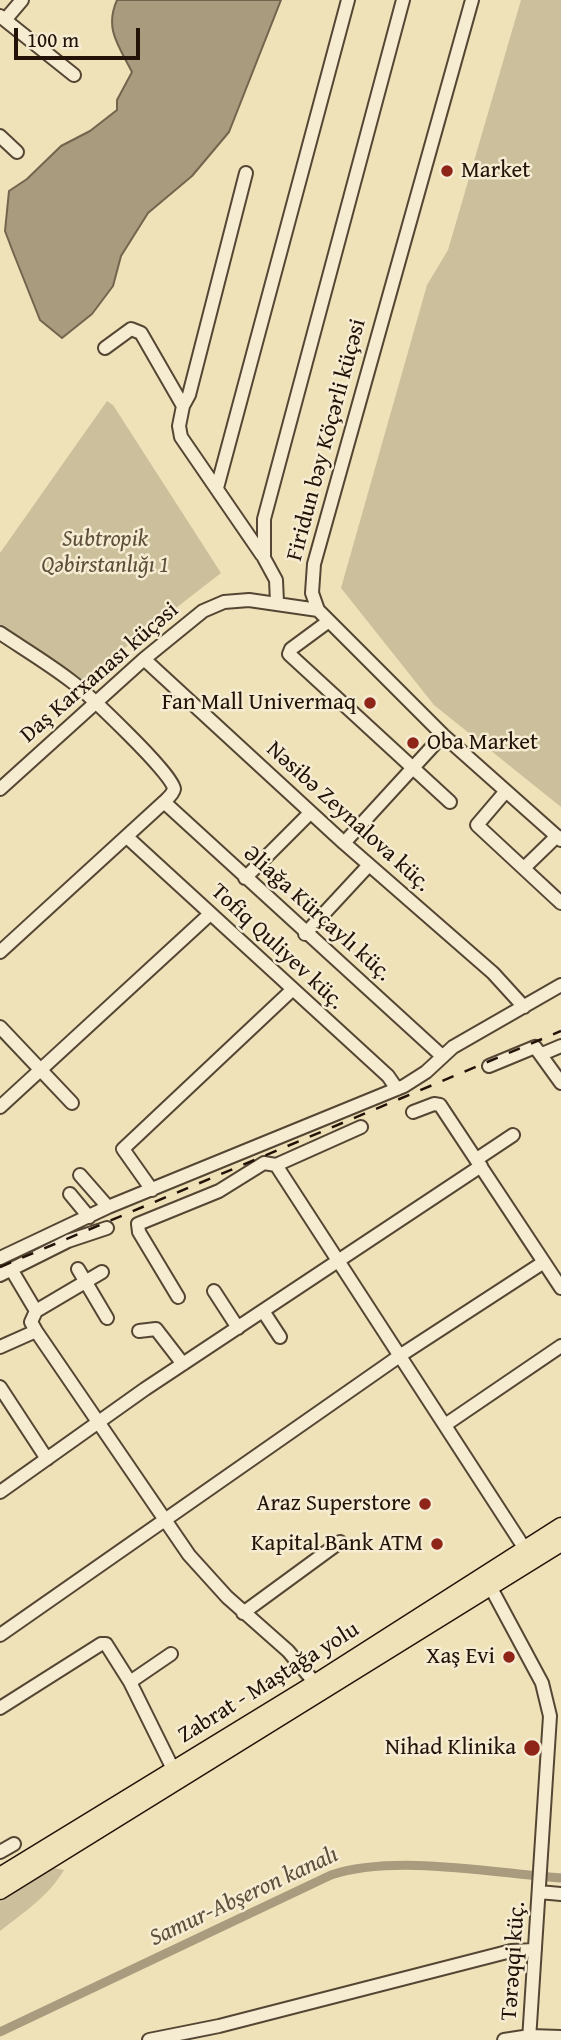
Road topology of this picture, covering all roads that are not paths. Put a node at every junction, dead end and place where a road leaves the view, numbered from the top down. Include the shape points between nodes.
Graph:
1 (22, 0) edge
2 (348, 0) edge
3 (403, 0) edge
4 (472, 0) edge
5 (2, 18) edge
6 (74, 75) dead end
7 (0, 136) edge
8 (17, 152) dead end
9 (246, 173) dead end
10 (106, 348) dead end
11 (183, 406) junction
12 (217, 488) junction
13 (264, 558) junction
14 (277, 602) junction
15 (318, 610) junction
16 (328, 621) junction
17 (0, 633) edge
18 (144, 659) junction
19 (96, 701) junction
20 (443, 735) junction
21 (412, 768) junction
22 (0, 789) edge
23 (506, 791) junction
24 (164, 802) junction
25 (450, 802) dead end
26 (310, 813) junction
27 (127, 836) junction
28 (559, 838) edge
29 (344, 843) junction
30 (369, 865) junction
31 (524, 868) junction
32 (245, 878) junction
33 (561, 903) edge
34 (210, 914) junction
35 (305, 934) junction
36 (0, 953) edge
37 (561, 985) edge
38 (292, 990) junction
39 (524, 1007) junction
40 (0, 1027) edge
41 (561, 1046) edge
42 (542, 1054) junction
43 (442, 1056) junction
44 (489, 1066) dead end
45 (40, 1070) junction
46 (561, 1083) edge
47 (397, 1089) junction
48 (72, 1103) dead end
49 (0, 1107) edge
50 (413, 1112) dead end
51 (360, 1127) dead end
52 (513, 1135) dead end
53 (479, 1163) junction
54 (276, 1165) junction
55 (80, 1175) dead end
56 (152, 1190) junction
57 (70, 1194) dead end
58 (108, 1207) junction
59 (89, 1217) junction
60 (107, 1228) dead end
61 (0, 1258) edge
62 (337, 1260) junction
63 (544, 1262) junction
64 (78, 1269) dead end
65 (6, 1272) edge
66 (102, 1272) dead end
67 (84, 1283) junction
68 (561, 1288) edge
69 (214, 1291) dead end
70 (178, 1297) dead end
71 (36, 1311) junction
72 (263, 1311) junction
73 (107, 1318) dead end
74 (238, 1328) junction
75 (36, 1331) junction
76 (139, 1331) dead end
77 (280, 1337) dead end
78 (561, 1346) edge
79 (0, 1347) edge
80 (401, 1355) junction
81 (183, 1364) junction
82 (0, 1387) edge
83 (99, 1421) junction
84 (445, 1425) junction
85 (47, 1459) junction
86 (0, 1492) edge
87 (164, 1518) junction
88 (561, 1526) edge
89 (340, 1542) dead end
90 (561, 1543) edge
91 (525, 1549) junction
92 (487, 1582) junction
93 (243, 1613) junction
94 (1, 1633) edge
95 (171, 1654) dead end
96 (130, 1682) junction
97 (315, 1683) junction
98 (0, 1708) edge
99 (173, 1769) junction
100 (14, 1844) dead end
101 (0, 1852) edge
102 (0, 1876) edge
103 (539, 1888) junction
104 (0, 1891) edge
105 (561, 1894) edge
106 (535, 1950) junction
107 (529, 2038) edge
108 (561, 2038) edge
109 (149, 2040) edge
110 (504, 2040) edge

1 - 5 street
2 - 12 street
3 - 13 street via 264,519
4 - 15 street, Firidun bəy Köçərli küçəsi via 314,564 312,593
5 - 6 street
7 - 8 street
9 - 11 street
10 - 11 street via 131,330 141,333
11 - 12 street via 181,437
12 - 13 street
13 - 14 street via 276,580
14 - 15 street, Daş Karxanası küçəsi
14 - 18 street, Daş Karxanası küçəsi via 236,600 212,607
15 - 16 street
16 - 20 street
16 - 21 street via 289,654
17 - 19 street
18 - 19 street, Daş Karxanası küçəsi
18 - 26 street, Nəsibə Zeynalova küç.
19 - 22 street, Daş Karxanası küçəsi
19 - 24 street via 171,780 173,793
20 - 21 street
20 - 23 street
21 - 25 street
21 - 29 street
23 - 28 street
23 - 31 street via 477,825
24 - 27 street
24 - 32 street, Əliağa Kürçaylı küç.
26 - 29 street, Nəsibə Zeynalova küç.
26 - 32 street
27 - 34 street, Tofiq Quliyev küç.
27 - 36 street
28 - 31 street
29 - 30 street, Nəsibə Zeynalova küç.
30 - 35 street
30 - 39 street, Nəsibə Zeynalova küç.
31 - 33 street
32 - 35 street, Əliağa Kürçaylı küç.
34 - 38 street, Tofiq Quliyev küç.
34 - 45 street
35 - 43 street, Əliağa Kürçaylı küç.
37 - 39 street
38 - 47 street, Tofiq Quliyev küç.
38 - 56 street via 123,1149
39 - 43 street
40 - 45 street
41 - 42 street
42 - 44 street via 532,1047
42 - 46 street
43 - 47 street via 418,1079
45 - 48 street
45 - 49 street
47 - 56 street
50 - 53 street via 440,1105
51 - 54 street
52 - 53 street
53 - 62 street
53 - 63 street
54 - 62 street
54 - 70 street via 264,1163 219,1191 138,1224
55 - 58 street
56 - 58 street
57 - 59 street
58 - 59 street
59 - 61 street
60 - 65 street via 68,1241
62 - 72 street
62 - 80 street
63 - 68 street
63 - 80 street
64 - 67 street
65 - 71 street
66 - 67 street
67 - 71 street
67 - 73 street
69 - 74 street
71 - 75 street via 31,1321
72 - 74 street
72 - 77 street
74 - 81 street
75 - 79 street
75 - 83 street
76 - 81 street via 156,1329
78 - 84 street
80 - 84 street
80 - 87 street
81 - 83 street
82 - 85 street
83 - 85 street
83 - 87 street
84 - 91 street
85 - 86 street
87 - 93 street via 206,1576
87 - 94 street
88 - 91 main road, Zabrat - Maştağa yolu
89 - 93 street
90 - 92 main road
91 - 92 main road, Zabrat - Maştağa yolu
92 - 97 main road, Zabrat - Maştağa yolu
92 - 103 street, Tərəqqi küç. via 547,1699 550,1738
92 - 104 main road via 475,1598
93 - 97 street via 288,1651
95 - 96 street
96 - 98 street via 111,1648 101,1644
96 - 99 street
97 - 99 main road, Zabrat - Maştağa yolu
99 - 102 main road, Zabrat - Maştağa yolu
100 - 101 street
103 - 105 street
103 - 106 street, Tərəqqi küç.
106 - 107 street, Tərəqqi küç.
106 - 109 street via 511,1951
107 - 108 street
107 - 110 street

